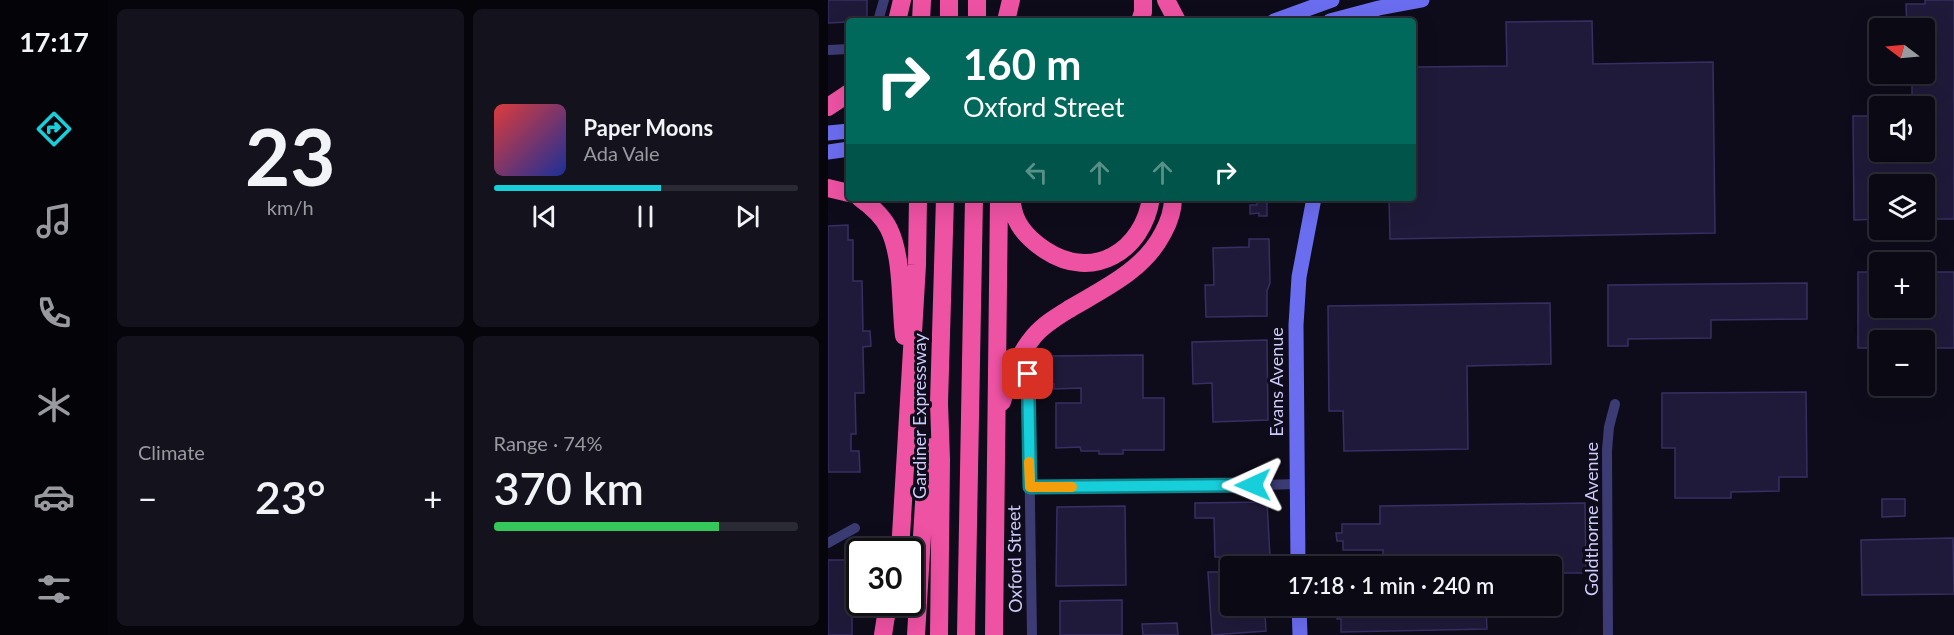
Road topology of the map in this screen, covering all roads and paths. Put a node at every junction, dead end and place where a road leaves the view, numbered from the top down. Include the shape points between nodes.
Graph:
1 (884, 0) edge
2 (902, 0) edge
3 (922, 0) edge
4 (949, 0) edge
5 (977, 0) edge
6 (1002, 0) edge
7 (1011, 0) edge
8 (1143, 0) edge
9 (1166, 0) edge
10 (1339, 0) edge
11 (1422, 0) edge
12 (1325, 1) edge
13 (879, 18) edge
14 (898, 18) edge
15 (921, 18) edge
16 (949, 18) edge
17 (976, 18) edge
18 (1004, 18) edge
19 (1005, 18) edge
20 (1141, 18) edge
21 (1175, 18) edge
22 (1282, 18) edge
23 (1322, 18) edge
24 (1336, 18) edge
25 (1343, 18) edge
26 (846, 49) edge
27 (828, 50) edge
28 (846, 95) edge
29 (828, 106) edge
30 (846, 131) edge
31 (828, 133) edge
32 (846, 149) edge
33 (828, 152) edge
34 (828, 188) edge
35 (846, 192) edge
36 (863, 201) edge
37 (918, 201) edge
38 (945, 201) edge
39 (974, 201) edge
40 (999, 201) edge
41 (1012, 201) edge
42 (1150, 201) edge
43 (1172, 201) edge
44 (1313, 201) edge
45 (1028, 374) dead end
46 (909, 391) junction
47 (939, 404) junction
48 (1615, 404) dead end
49 (997, 418) junction
50 (1297, 484) junction
51 (1030, 487) junction
52 (855, 528) dead end
53 (901, 538) edge
54 (828, 543) edge
55 (1298, 556) edge
56 (886, 616) edge
57 (898, 616) edge
58 (1299, 616) edge
59 (883, 635) edge
60 (897, 635) edge
61 (916, 635) edge
62 (939, 635) edge
63 (966, 635) edge
64 (994, 635) edge
65 (1032, 635) edge
66 (1300, 635) edge
67 (1608, 635) edge

1 - 13 street
2 - 14 highway
3 - 15 highway
4 - 16 highway
5 - 17 highway
6 - 18 highway
7 - 19 highway
8 - 20 highway
9 - 21 highway
10 - 24 main road
11 - 25 main road
12 - 22 main road
12 - 23 main road
26 - 27 street
28 - 29 highway
30 - 31 main road
32 - 33 main road
34 - 35 highway
36 - 46 highway via 889,229 895,249
37 - 46 highway, Gardiner Expressway
38 - 47 highway, Gardiner Expressway
39 - 63 highway
40 - 49 highway
41 - 42 highway via 1026,235 1051,255 1081,263 1109,258 1132,242 1141,230
43 - 49 highway via 1167,226 1146,258 1117,282 1061,314 1035,335 1005,390
44 - 50 main road, Evans Avenue via 1299,278
45 - 51 street, Oxford Street
46 - 53 highway, Gardiner Expressway
47 - 61 highway via 925,487
47 - 62 highway, Gardiner Expressway
48 - 67 street, Goldthorne Avenue via 1607,450
49 - 64 highway
50 - 51 street
50 - 55 main road, Evans Avenue
51 - 65 street, Oxford Street
52 - 54 street
56 - 59 highway
57 - 60 highway
58 - 66 main road

